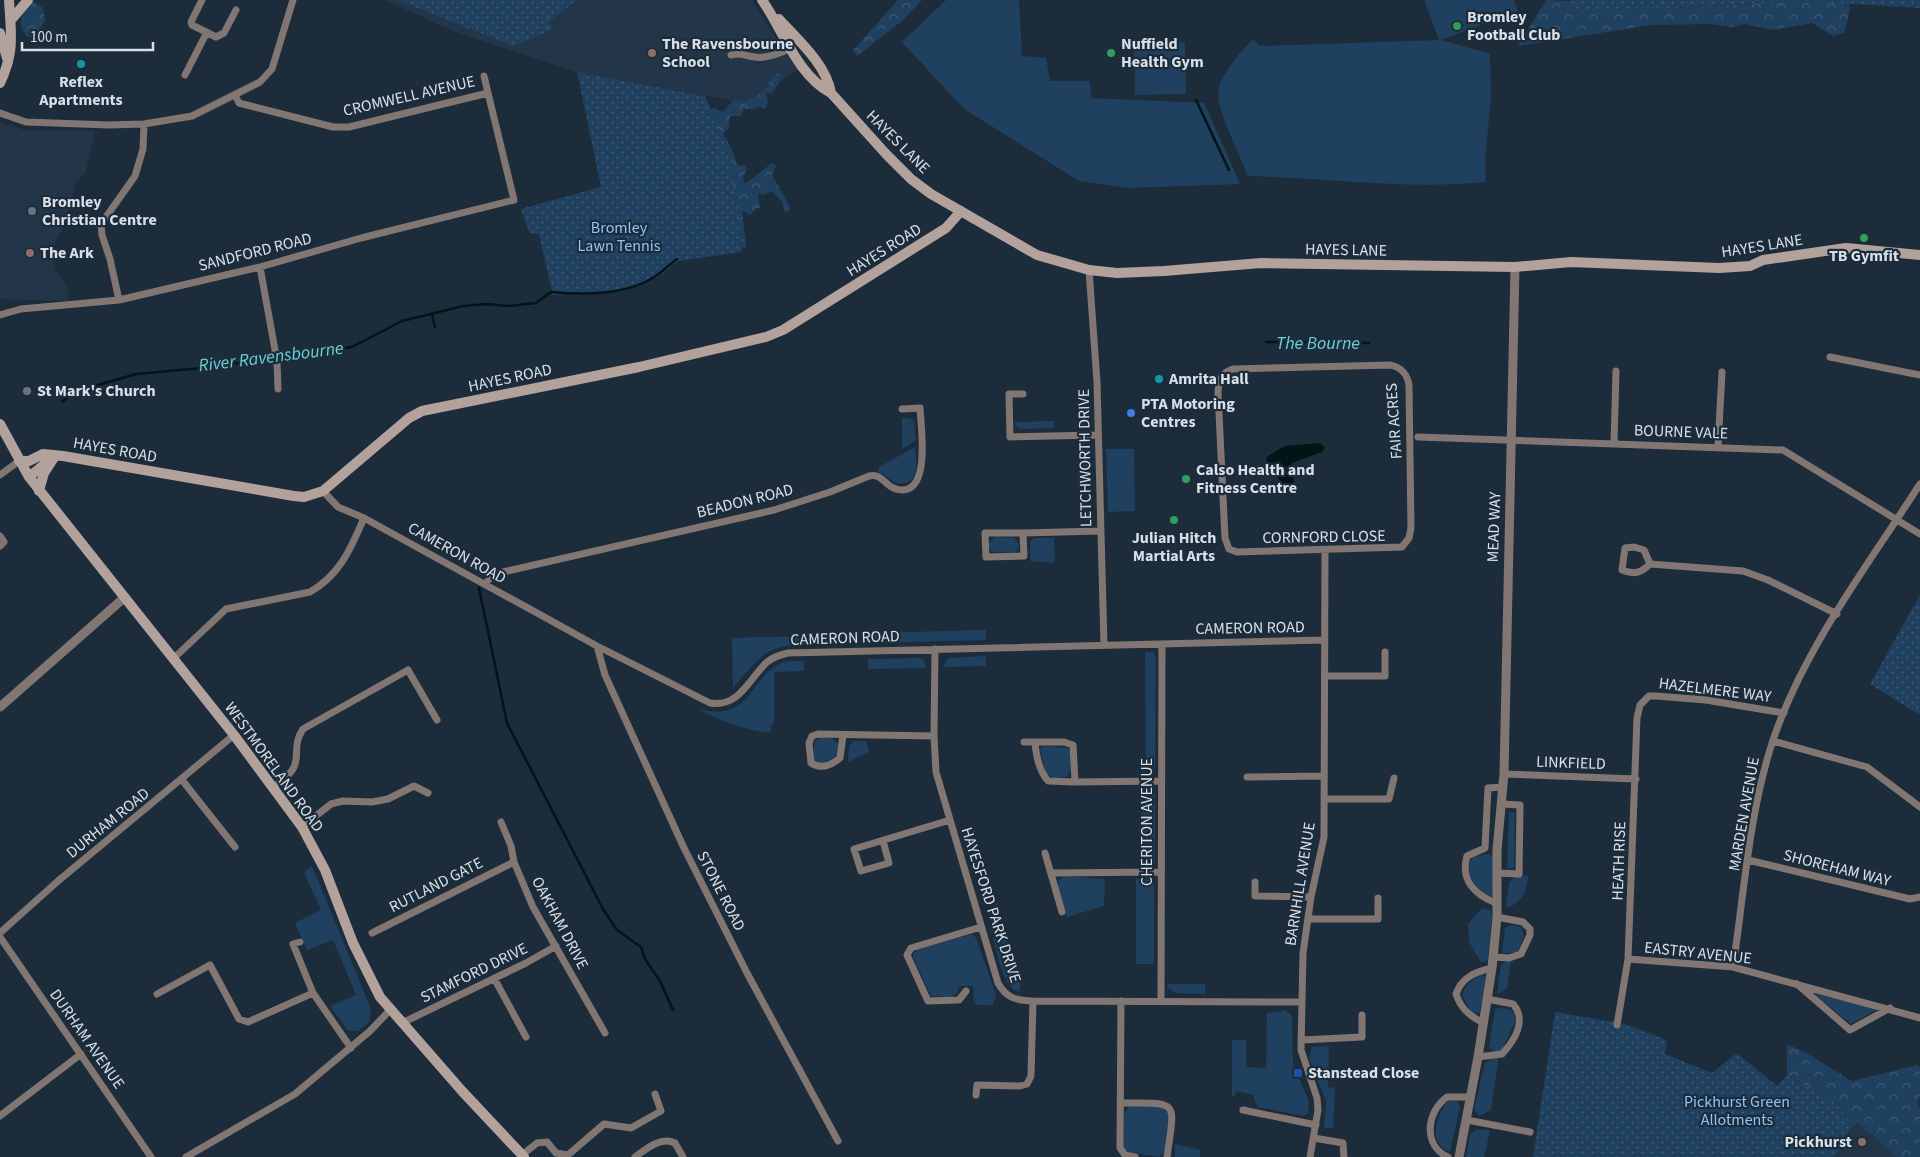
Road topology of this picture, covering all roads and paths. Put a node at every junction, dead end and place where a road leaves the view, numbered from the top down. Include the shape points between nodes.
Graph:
1 (8, 0) edge
2 (28, 0) edge
3 (202, 0) edge
4 (292, 0) edge
5 (766, 4) edge
6 (236, 10) dead end
7 (11, 20) junction
8 (206, 32) junction
9 (0, 33) edge
10 (791, 48) junction
11 (731, 56) dead end
12 (9, 63) junction
13 (185, 74) dead end
14 (484, 76) dead end
15 (0, 83) edge
16 (488, 92) junction
17 (831, 93) junction
18 (235, 95) junction
19 (0, 113) edge
20 (144, 124) junction
21 (514, 200) joint
22 (962, 211) junction
23 (1920, 255) edge
24 (260, 267) junction
25 (1515, 267) junction
26 (1089, 270) junction
27 (119, 300) junction
28 (0, 314) edge
29 (1830, 357) dead end
30 (1616, 371) dead end
31 (1722, 372) dead end
32 (1920, 375) edge
33 (278, 389) dead end
34 (1023, 394) dead end
35 (902, 409) dead end
36 (0, 424) edge
37 (1098, 435) junction
38 (1418, 437) dead end
39 (1513, 441) junction
40 (1614, 444) junction
41 (1718, 447) junction
42 (55, 456) junction
43 (20, 461) junction
44 (0, 475) edge
45 (29, 477) junction
46 (1920, 484) edge
47 (323, 490) junction
48 (39, 491) junction
49 (364, 518) junction
50 (1898, 519) junction
51 (1411, 528) joint
52 (1100, 531) junction
53 (1023, 533) junction
54 (1920, 534) edge
55 (0, 536) edge
56 (0, 546) edge
57 (1227, 547) joint
58 (1325, 551) junction
59 (1650, 564) junction
60 (485, 584) junction
61 (125, 597) junction
62 (1836, 614) junction
63 (1324, 640) junction
64 (1162, 644) junction
65 (1104, 645) junction
66 (597, 646) junction
67 (935, 649) junction
68 (1385, 652) dead end
69 (174, 658) junction
70 (1325, 676) junction
71 (1644, 700) joint
72 (0, 707) edge
73 (1784, 713) junction
74 (437, 720) dead end
75 (234, 735) junction
76 (843, 735) junction
77 (934, 736) junction
78 (1773, 741) junction
79 (1024, 742) dead end
80 (1035, 742) junction
81 (1504, 774) junction
82 (1324, 776) junction
83 (1247, 778) dead end
84 (1394, 778) dead end
85 (1636, 779) junction
86 (182, 780) junction
87 (1161, 781) junction
88 (1076, 782) junction
89 (274, 787) junction
90 (1503, 787) junction
91 (428, 793) dead end
92 (1325, 799) junction
93 (1502, 804) junction
94 (1920, 807) edge
95 (950, 820) junction
96 (501, 822) dead end
97 (302, 827) junction
98 (883, 841) junction
99 (235, 847) dead end
100 (1485, 848) junction
101 (1497, 850) junction
102 (1045, 853) dead end
103 (1748, 860) junction
104 (514, 862) junction
105 (1161, 872) junction
106 (1051, 873) junction
107 (1497, 874) junction
108 (1255, 882) dead end
109 (1920, 896) edge
110 (1311, 897) junction
111 (1378, 898) dead end
112 (1496, 903) junction
113 (1062, 912) dead end
114 (1497, 917) junction
115 (1308, 919) junction
116 (981, 927) junction
117 (0, 933) edge
118 (372, 933) dead end
119 (0, 937) edge
120 (300, 942) dead end
121 (556, 946) junction
122 (1493, 957) junction
123 (1628, 959) junction
124 (1734, 967) junction
125 (1492, 968) junction
126 (494, 978) junction
127 (1795, 982) junction
128 (966, 991) dead end
129 (157, 994) dead end
130 (313, 994) junction
131 (1488, 999) junction
132 (1033, 1001) junction
133 (1121, 1001) junction
134 (1161, 1001) junction
135 (1302, 1002) junction
136 (1890, 1008) junction
137 (390, 1010) junction
138 (1362, 1015) dead end
139 (1920, 1018) edge
140 (402, 1023) junction
141 (1483, 1024) junction
142 (1617, 1025) dead end
143 (605, 1033) dead end
144 (526, 1037) dead end
145 (1301, 1040) junction
146 (351, 1048) junction
147 (81, 1054) junction
148 (1478, 1058) junction
149 (654, 1094) dead end
150 (976, 1095) dead end
151 (1470, 1097) junction
152 (1120, 1103) junction
153 (1243, 1110) dead end
154 (0, 1116) edge
155 (1467, 1120) junction
156 (1316, 1125) junction
157 (1530, 1132) dead end
158 (1314, 1138) junction
159 (838, 1141) dead end
160 (524, 1156) edge
161 (151, 1157) edge
162 (186, 1157) edge
163 (636, 1157) edge
164 (683, 1157) edge
165 (1135, 1157) edge
166 (1167, 1157) edge
167 (1310, 1157) edge
168 (1344, 1157) edge
169 (1448, 1157) edge
170 (1459, 1157) edge

1 - 7 main road
2 - 7 main road
3 - 8 street via 191,22
4 - 18 street via 272,69 260,82
5 - 10 main road, HAYES LANE
5 - 17 main road, HAYES LANE via 829,80
6 - 8 street via 221,36
7 - 12 main road via 13,44
8 - 13 street
9 - 12 main road
10 - 11 street via 755,57 740,53
10 - 17 main road, HAYES LANE via 821,88
12 - 15 main road
14 - 16 street
16 - 18 street, CROMWELL AVENUE via 349,126 333,127 239,103
16 - 21 street, CROMWELL AVENUE
17 - 22 main road, HAYES LANE via 911,179
18 - 20 street via 192,116
19 - 20 street via 26,122
20 - 27 street via 143,149 135,176 101,224
21 - 24 street, SANDFORD ROAD
22 - 26 main road, HAYES LANE via 1037,255
22 - 47 main road, HAYES ROAD via 946,228 783,330 766,337 639,366 422,411 409,418
23 - 25 main road, HAYES LANE via 1846,248 1763,260 1750,266 1719,268 1571,262
24 - 27 street, SANDFORD ROAD
24 - 33 street via 276,352
25 - 26 main road, HAYES LANE via 1261,263 1117,273
25 - 39 street, MEAD WAY
26 - 37 street, LETCHWORTH DRIVE
27 - 28 street, SANDFORD ROAD via 21,309
29 - 32 street
30 - 40 street
31 - 41 street
34 - 37 street via 1009,394 1010,437
35 - 60 street, BEADON ROAD via 920,408 922,442 918,482 906,489 892,488 875,475 869,476 774,510 494,574
36 - 43 main road, WESTMORELAND ROAD
37 - 52 street, LETCHWORTH DRIVE
38 - 39 street, BOURNE VALE
39 - 40 street, BOURNE VALE
39 - 81 street, MEAD WAY
40 - 41 street, BOURNE VALE
41 - 50 street, BOURNE VALE via 1783,450
42 - 43 main road, HAYES ROAD via 42,454 29,461
42 - 45 main road, HAYES ROAD
42 - 47 main road, HAYES ROAD via 294,496 304,497
42 - 48 main road, HAYES ROAD via 44,473
43 - 44 street
43 - 45 main road, WESTMORELAND ROAD
45 - 48 main road, WESTMORELAND ROAD
46 - 50 street, MARDEN AVENUE
47 - 49 street, CAMERON ROAD via 338,507
48 - 61 main road, WESTMORELAND ROAD
49 - 60 street, CAMERON ROAD
49 - 69 street via 342,564 321,586 310,592 226,609
50 - 54 street, BOURNE VALE
50 - 62 street, MARDEN AVENUE
51 - 57 street, FAIR ACRES via 1409,386 1400,369 1390,365 1233,369 1220,379 1218,392
51 - 58 street, CORNFORD CLOSE via 1402,547
52 - 53 street
52 - 65 street, LETCHWORTH DRIVE
53 - 53 street via 985,533 986,557 1024,556
55 - 56 street via 4,542
57 - 58 street, CORNFORD CLOSE via 1237,552
58 - 63 street, BARNHILL AVENUE
59 - 59 street via 1642,572 1622,570 1625,548 1644,550
59 - 62 street via 1743,571
60 - 66 street, CAMERON ROAD
61 - 69 main road, WESTMORELAND ROAD
61 - 72 street
62 - 73 street, MARDEN AVENUE via 1812,654
63 - 64 street, CAMERON ROAD
63 - 70 street, BARNHILL AVENUE
64 - 65 street, CAMERON ROAD
64 - 87 street, CHERITON AVENUE
65 - 67 street, CAMERON ROAD
66 - 67 street, CAMERON ROAD via 705,702 716,704 733,700 768,661 788,652
66 - 159 street, STONE ROAD via 605,675 684,848
67 - 77 street, HAYESFORD PARK DRIVE
68 - 70 street via 1385,676
69 - 75 main road, WESTMORELAND ROAD
70 - 82 street, BARNHILL AVENUE
71 - 73 street, HAZELMERE WAY via 1656,696 1706,700
71 - 85 street, HEATH RISE via 1638,710
73 - 78 street, MARDEN AVENUE
74 - 89 street via 408,670 303,729 296,740 295,766
75 - 86 street, DURHAM ROAD
75 - 89 main road, WESTMORELAND ROAD
76 - 76 street via 812,736 809,743 811,763 824,767 840,758
76 - 77 street
77 - 95 street, HAYESFORD PARK DRIVE via 936,772
78 - 94 street via 1867,768
78 - 103 street, MARDEN AVENUE via 1758,794
79 - 80 street
80 - 88 street via 1036,755 1048,781
80 - 88 street via 1073,745
81 - 85 street, LINKFIELD
81 - 90 street, MEAD WAY
82 - 83 street
82 - 92 street, BARNHILL AVENUE
84 - 92 street via 1389,799
85 - 123 street, HEATH RISE
86 - 99 street
86 - 117 street, DURHAM ROAD
87 - 88 street
87 - 105 street, CHERITON AVENUE
89 - 97 main road, WESTMORELAND ROAD
90 - 93 street, MEAD WAY
90 - 100 street via 1488,788
91 - 97 street via 414,786 388,799 331,804
92 - 110 street, BARNHILL AVENUE via 1324,837
93 - 101 street, MEAD WAY
93 - 107 street via 1520,805 1519,874
95 - 98 street
95 - 116 street, HAYESFORD PARK DRIVE
96 - 104 street, OAKHAM DRIVE
97 - 137 main road, WESTMORELAND ROAD via 325,870 374,987
98 - 98 street via 854,849 861,871 889,862
100 - 101 street
100 - 112 street via 1467,856 1464,865 1467,879 1481,897
101 - 107 street, MEAD WAY
102 - 106 street
103 - 109 street, SHOREHAM WAY via 1910,900
103 - 124 street, MARDEN AVENUE
104 - 118 street, RUTLAND GATE
104 - 121 street, OAKHAM DRIVE via 533,907
105 - 106 street
105 - 134 street, CHERITON AVENUE
106 - 113 street
107 - 112 street, MEAD WAY
108 - 110 street via 1254,896
110 - 115 street, BARNHILL AVENUE
111 - 115 street via 1378,919
112 - 114 street, MEAD WAY
114 - 122 street, MEAD WAY
114 - 122 street via 1523,922 1530,935 1521,954 1509,958
115 - 135 street, BARNHILL AVENUE via 1303,953
116 - 128 street via 911,948 907,954 928,1001 959,1000
116 - 132 street, HAYESFORD PARK DRIVE via 1004,994 1015,1000
119 - 147 street, DURHAM AVENUE
120 - 130 street via 294,944
121 - 126 street, STAMFORD DRIVE
121 - 143 street, OAKHAM DRIVE
122 - 125 street, MEAD WAY
123 - 124 street, EASTRY AVENUE
123 - 142 street, HEATH RISE
124 - 127 street, EASTRY AVENUE
125 - 131 street, MEAD WAY
125 - 141 street via 1474,972 1459,986 1456,994 1467,1014
126 - 140 street, STAMFORD DRIVE
126 - 144 street
127 - 136 street, EASTRY AVENUE
127 - 136 street, EASTRY AVENUE via 1850,1030
129 - 130 street via 210,966 239,1018 248,1022
130 - 146 street
131 - 141 street, MEAD WAY
131 - 148 street via 1512,1004 1520,1022 1502,1054
132 - 133 street, HAYESFORD PARK DRIVE
132 - 150 street via 1031,1076 1028,1084 976,1085
133 - 134 street, HAYESFORD PARK DRIVE
133 - 152 street
134 - 135 street, HAYESFORD PARK DRIVE
135 - 145 street, BARNHILL AVENUE
136 - 139 street, EASTRY AVENUE
137 - 140 main road, WESTMORELAND ROAD
137 - 146 street
138 - 145 street via 1362,1037
140 - 160 main road, WESTMORELAND ROAD
141 - 148 street, MEAD WAY
145 - 156 street, BARNHILL AVENUE via 1302,1060 1317,1098
146 - 162 street via 295,1094
147 - 154 street
147 - 161 street, DURHAM AVENUE
148 - 151 street, MEAD WAY
149 - 160 street via 661,1111 630,1128 604,1124 568,1155 556,1153 547,1142 537,1143
151 - 155 street, MEAD WAY
151 - 169 street via 1447,1097 1430,1122 1429,1129 1436,1148
152 - 165 street via 1120,1148 1125,1155
152 - 166 street via 1163,1103 1170,1106
153 - 156 street
155 - 157 street
155 - 170 street, MEAD WAY
156 - 158 street, BARNHILL AVENUE
158 - 167 street, BARNHILL AVENUE
158 - 168 street via 1343,1139
163 - 164 street via 660,1142 671,1141

